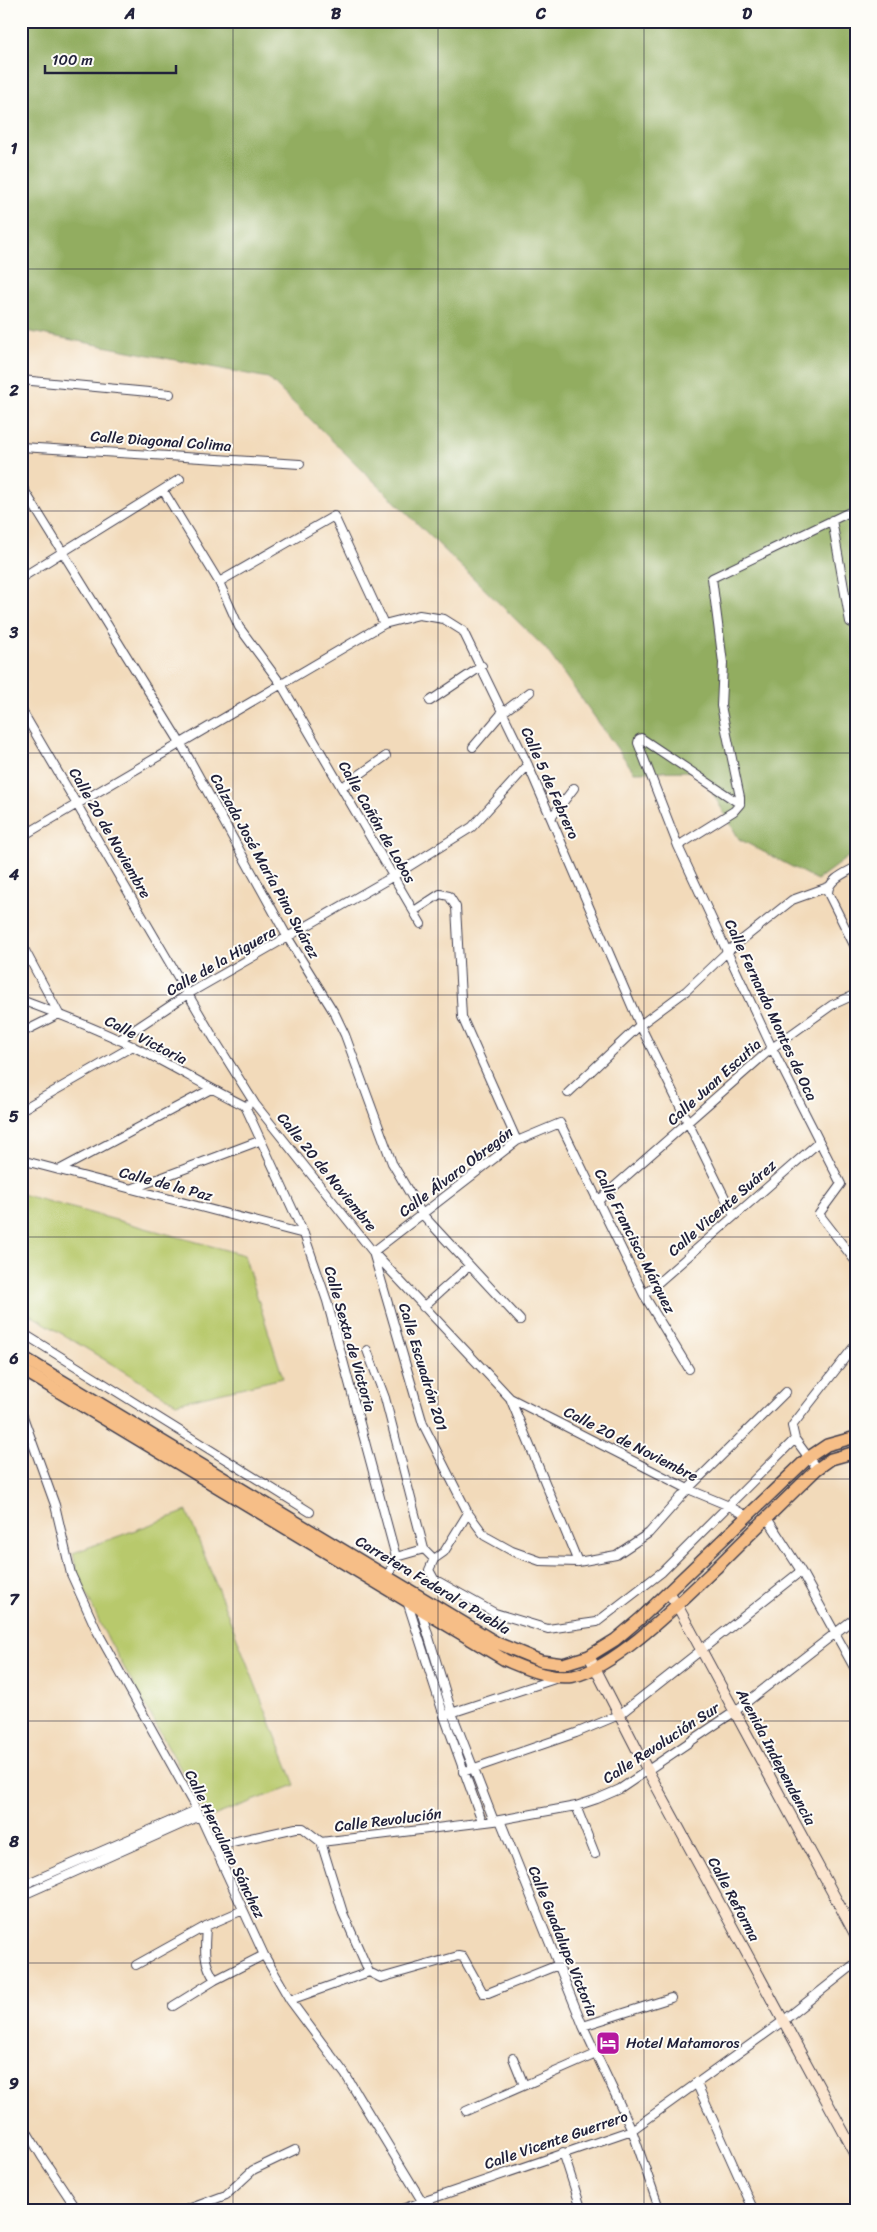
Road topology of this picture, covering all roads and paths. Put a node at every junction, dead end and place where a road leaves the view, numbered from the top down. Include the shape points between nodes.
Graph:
1 (21, 380) edge
2 (170, 394) dead end
3 (21, 447) edge
4 (300, 464) dead end
5 (180, 479) dead end
6 (21, 485) edge
7 (163, 490) junction
8 (856, 509) edge
9 (832, 520) junction
10 (62, 553) junction
11 (21, 578) edge
12 (219, 582) junction
13 (856, 621) edge
14 (384, 624) junction
15 (482, 666) junction
16 (281, 684) junction
17 (530, 692) dead end
18 (430, 701) dead end
19 (21, 709) edge
20 (502, 713) junction
21 (181, 744) junction
22 (474, 747) dead end
23 (386, 756) dead end
24 (528, 765) junction
25 (342, 787) junction
26 (574, 788) dead end
27 (78, 803) junction
28 (740, 804) junction
29 (550, 818) junction
30 (21, 837) edge
31 (678, 846) junction
32 (856, 866) edge
33 (392, 877) junction
34 (828, 887) junction
35 (414, 911) junction
36 (421, 924) dead end
37 (288, 938) junction
38 (21, 943) edge
39 (856, 949) edge
40 (728, 951) junction
41 (188, 994) junction
42 (856, 994) edge
43 (21, 1000) edge
44 (59, 1014) junction
45 (640, 1025) junction
46 (21, 1033) edge
47 (119, 1040) junction
48 (133, 1046) junction
49 (772, 1048) junction
50 (211, 1089) junction
51 (568, 1093) dead end
52 (255, 1104) junction
53 (245, 1106) junction
54 (21, 1110) edge
55 (560, 1123) joint
56 (688, 1124) junction
57 (259, 1141) junction
58 (517, 1141) junction
59 (818, 1142) junction
60 (21, 1160) edge
61 (59, 1170) junction
62 (130, 1189) junction
63 (598, 1201) junction
64 (422, 1214) junction
65 (734, 1216) junction
66 (304, 1234) junction
67 (373, 1252) junction
68 (856, 1262) edge
69 (469, 1266) junction
70 (644, 1295) junction
71 (423, 1307) junction
72 (520, 1320) dead end
73 (21, 1332) edge
74 (856, 1344) edge
75 (367, 1350) dead end
76 (21, 1356) edge
77 (21, 1369) edge
78 (689, 1369) dead end
79 (786, 1392) dead end
80 (510, 1398) junction
81 (21, 1411) edge
82 (856, 1437) edge
83 (795, 1439) junction
84 (856, 1452) edge
85 (809, 1457) junction
86 (817, 1469) junction
87 (688, 1489) junction
88 (729, 1506) junction
89 (310, 1512) dead end
90 (468, 1513) junction
91 (747, 1516) junction
92 (767, 1518) junction
93 (424, 1549) junction
94 (396, 1558) junction
95 (434, 1559) junction
96 (578, 1562) junction
97 (801, 1571) junction
98 (388, 1576) junction
99 (383, 1587) junction
100 (405, 1587) junction
101 (668, 1592) junction
102 (419, 1596) junction
103 (407, 1602) junction
104 (677, 1605) junction
105 (420, 1610) junction
106 (440, 1615) junction
107 (856, 1617) edge
108 (834, 1635) junction
109 (700, 1649) junction
110 (589, 1656) junction
111 (595, 1669) junction
112 (856, 1671) edge
113 (559, 1678) junction
114 (734, 1712) junction
115 (452, 1713) junction
116 (619, 1715) junction
117 (444, 1716) junction
118 (474, 1769) junction
119 (648, 1771) junction
120 (463, 1772) junction
121 (576, 1806) junction
122 (198, 1813) junction
123 (497, 1820) junction
124 (482, 1821) junction
125 (321, 1842) junction
126 (214, 1846) junction
127 (595, 1854) dead end
128 (21, 1886) edge
129 (21, 1896) edge
130 (242, 1910) junction
131 (206, 1926) junction
132 (856, 1936) edge
133 (264, 1955) junction
134 (856, 1963) edge
135 (136, 1965) dead end
136 (558, 1965) junction
137 (369, 1972) junction
138 (215, 1980) junction
139 (670, 1998) dead end
140 (290, 2000) junction
141 (174, 2006) dead end
142 (782, 2020) junction
143 (583, 2026) junction
144 (596, 2054) junction
145 (513, 2058) dead end
146 (696, 2082) junction
147 (524, 2086) junction
148 (466, 2111) dead end
149 (21, 2122) edge
150 (632, 2130) junction
151 (294, 2150) dead end
152 (563, 2152) junction
153 (856, 2155) edge
154 (423, 2200) junction
155 (78, 2211) edge
156 (183, 2211) edge
157 (396, 2211) edge
158 (428, 2211) edge
159 (582, 2211) edge
160 (660, 2211) edge
161 (754, 2211) edge

1 - 2 street
3 - 4 street, Calle Diagonal Colima
5 - 7 street
6 - 10 street, Calzada José María Pino Suárez
7 - 10 street
7 - 12 street, Calle Cañón de Lobos
8 - 9 street
9 - 13 street via 850,622 854,624
9 - 28 street via 712,578 724,663 721,706
10 - 11 street
10 - 21 street, Calzada José María Pino Suárez
12 - 14 street via 334,516
12 - 16 street, Calle Cañón de Lobos via 239,627
14 - 15 street, Calle 5 de Febrero via 419,615 444,619 463,631
14 - 16 street, Calle 5 de Febrero
15 - 18 street
15 - 20 street, Calle 5 de Febrero
16 - 21 street, Calle 5 de Febrero
16 - 25 street, Calle Cañón de Lobos
17 - 20 street
19 - 27 street, Calle 20 de Noviembre
20 - 22 street
20 - 24 street, Calle 5 de Febrero
21 - 27 street, Calle 5 de Febrero
21 - 37 street, Calzada José María Pino Suárez
23 - 25 street
24 - 29 street, Calle 5 de Febrero
24 - 33 street, Calle de la Higuera via 472,827
25 - 33 street, Calle Cañón de Lobos
26 - 29 street
27 - 30 street, Calle 5 de Febrero
27 - 41 street, Calle 20 de Noviembre
28 - 31 street
28 - 31 street, Calle Fernando Montes de Oca via 639,739
29 - 45 street, Calle 5 de Febrero
31 - 40 street, Calle Fernando Montes de Oca
32 - 34 street
33 - 35 street, Calle Cañón de Lobos
33 - 37 street, Calle de la Higuera
34 - 39 street via 828,894
34 - 40 street via 792,900
35 - 36 street, Calle Cañón de Lobos
35 - 58 street via 440,894 449,896 456,907 462,1017
37 - 41 street, Calle de la Higuera
37 - 64 street, Calzada José María Pino Suárez via 335,1014 392,1163
38 - 44 street
40 - 45 street via 686,991
40 - 49 street, Calle Fernando Montes de Oca
41 - 47 street, Calle de la Higuera
41 - 52 street, Calle 20 de Noviembre
42 - 49 street, Calle Juan Escutia via 832,1005
43 - 44 street, Calle Victoria
44 - 46 street
44 - 47 street, Calle Victoria
45 - 51 street
45 - 56 street
47 - 48 street, Calle Victoria
48 - 50 street, Calle Victoria
48 - 54 street
49 - 56 street, Calle Juan Escutia
49 - 59 street, Calle Fernando Montes de Oca
50 - 53 street, Calle Victoria
50 - 61 street
52 - 53 street
52 - 67 street, Calle 20 de Noviembre
53 - 57 street, Calle Sexta de Victoria
55 - 58 street, Calle Álvaro Obregón
55 - 63 street, Calle Francisco Márquez
56 - 63 street, Calle Juan Escutia
56 - 65 street
57 - 62 street
57 - 66 street, Calle Sexta de Victoria
58 - 64 street, Calle Álvaro Obregón
59 - 65 street, Calle Vicente Suárez
59 - 68 street, Calle Fernando Montes de Oca via 841,1184 819,1214
60 - 61 street, Calle de la Paz
61 - 62 street, Calle de la Paz
62 - 66 street, Calle de la Paz
63 - 70 street, Calle Francisco Márquez
64 - 67 street, Calle Álvaro Obregón
64 - 69 street, Calzada José María Pino Suárez
65 - 70 street, Calle Vicente Suárez
66 - 94 street, Calle Sexta de Victoria via 327,1301
67 - 71 street, Calle 20 de Noviembre
67 - 90 street, Calle Escuadrón 201 via 423,1424
69 - 71 street
69 - 72 street, Calzada José María Pino Suárez
70 - 78 street, Calle Francisco Márquez
71 - 80 street, Calle 20 de Noviembre
73 - 89 street
74 - 83 street via 792,1426
75 - 93 street via 385,1398
76 - 98 main road, Carretera Federal a Puebla
77 - 99 main road, Carretera Federal a Puebla
79 - 87 street, Calle Escuadrón 201
80 - 87 street, Calle 20 de Noviembre
80 - 96 street
81 - 122 street, Calle Herculano Sánchez via 55,1505 71,1574 97,1631
82 - 85 main road, Carretera Federal a Puebla via 827,1446
83 - 85 street
83 - 88 street
84 - 86 main road, Carretera Federal a Puebla via 832,1459
85 - 86 street
85 - 91 main road, Carretera Federal a Puebla
86 - 92 main road, Carretera Federal a Puebla
87 - 88 street, Calle 20 de Noviembre
87 - 96 street, Calle Escuadrón 201 via 649,1532 616,1555
88 - 91 street, Calle 20 de Noviembre
88 - 95 street via 662,1572 598,1622 548,1629 495,1613 434,1578 429,1570
90 - 95 street via 444,1552
90 - 96 street, Calle Escuadrón 201 via 485,1536 512,1551 540,1561
91 - 101 main road, Carretera Federal a Puebla
92 - 97 street
92 - 104 main road, Carretera Federal a Puebla
93 - 94 street
93 - 95 street
94 - 98 street
97 - 108 street
97 - 109 street
98 - 99 street
98 - 100 main road, Carretera Federal a Puebla
99 - 103 main road, Carretera Federal a Puebla
100 - 102 main road, Carretera Federal a Puebla
100 - 103 street
101 - 104 street, Avenida Independencia
101 - 110 main road, Carretera Federal a Puebla via 614,1640
102 - 105 street, Calle Guadalupe Victoria
102 - 106 main road, Carretera Federal a Puebla
103 - 105 main road, Carretera Federal a Puebla
103 - 117 street
104 - 109 street, Avenida Independencia
104 - 111 main road, Carretera Federal a Puebla
105 - 106 main road, Carretera Federal a Puebla
105 - 115 street, Calle Guadalupe Victoria
106 - 110 main road, Carretera Federal a Puebla via 541,1661 563,1664
106 - 113 main road, Carretera Federal a Puebla via 505,1660
107 - 108 street, Calle Revolución Sur
108 - 112 street
108 - 114 street, Calle Revolución Sur
109 - 114 street, Avenida Independencia
109 - 116 street
110 - 111 street, Calle Reforma
111 - 113 main road, Carretera Federal a Puebla
111 - 116 street, Calle Reforma
113 - 115 street
114 - 119 street, Calle Revolución Sur
114 - 132 street, Avenida Independencia
115 - 117 street
115 - 118 street, Calle Guadalupe Victoria
116 - 118 street
116 - 119 street, Calle Reforma
117 - 120 street
118 - 120 street
118 - 123 street, Calle Guadalupe Victoria
119 - 121 street, Calle Revolución Sur via 620,1789
119 - 142 street, Calle Reforma
120 - 124 street
121 - 123 street, Calle Revolución Sur
121 - 127 street
122 - 126 street, Calle Herculano Sánchez
122 - 128 street
122 - 129 street
123 - 124 street, Calle Revolución Sur
123 - 136 street, Calle Guadalupe Victoria
124 - 125 street, Calle Revolución
125 - 126 street, Calle Revolución via 303,1828 296,1828
125 - 137 street via 343,1913
126 - 130 street, Calle Herculano Sánchez
130 - 131 street
130 - 133 street, Calle Herculano Sánchez
131 - 135 street
131 - 138 street via 204,1952 206,1964
133 - 138 street
133 - 140 street, Calle Herculano Sánchez
134 - 142 street, Calle Vicente Guerrero
136 - 137 street via 488,1993 480,1990 461,1956 381,1978
136 - 143 street, Calle Guadalupe Victoria
137 - 140 street
138 - 141 street
139 - 143 street
140 - 154 street, Calle Herculano Sánchez via 345,2074
142 - 146 street, Calle Vicente Guerrero
142 - 153 street, Calle Reforma
143 - 144 street, Calle Guadalupe Victoria
144 - 147 street
144 - 150 street, Calle Guadalupe Victoria
145 - 147 street
146 - 150 street, Calle Vicente Guerrero
146 - 161 street
147 - 148 street
149 - 155 street
150 - 152 street, Calle Vicente Guerrero
150 - 160 street, Calle Guadalupe Victoria
151 - 156 street via 253,2170 226,2195
152 - 154 street, Calle Vicente Guerrero
152 - 159 street
154 - 157 street, Calle Vicente Guerrero
154 - 158 street, Calle Herculano Sánchez

